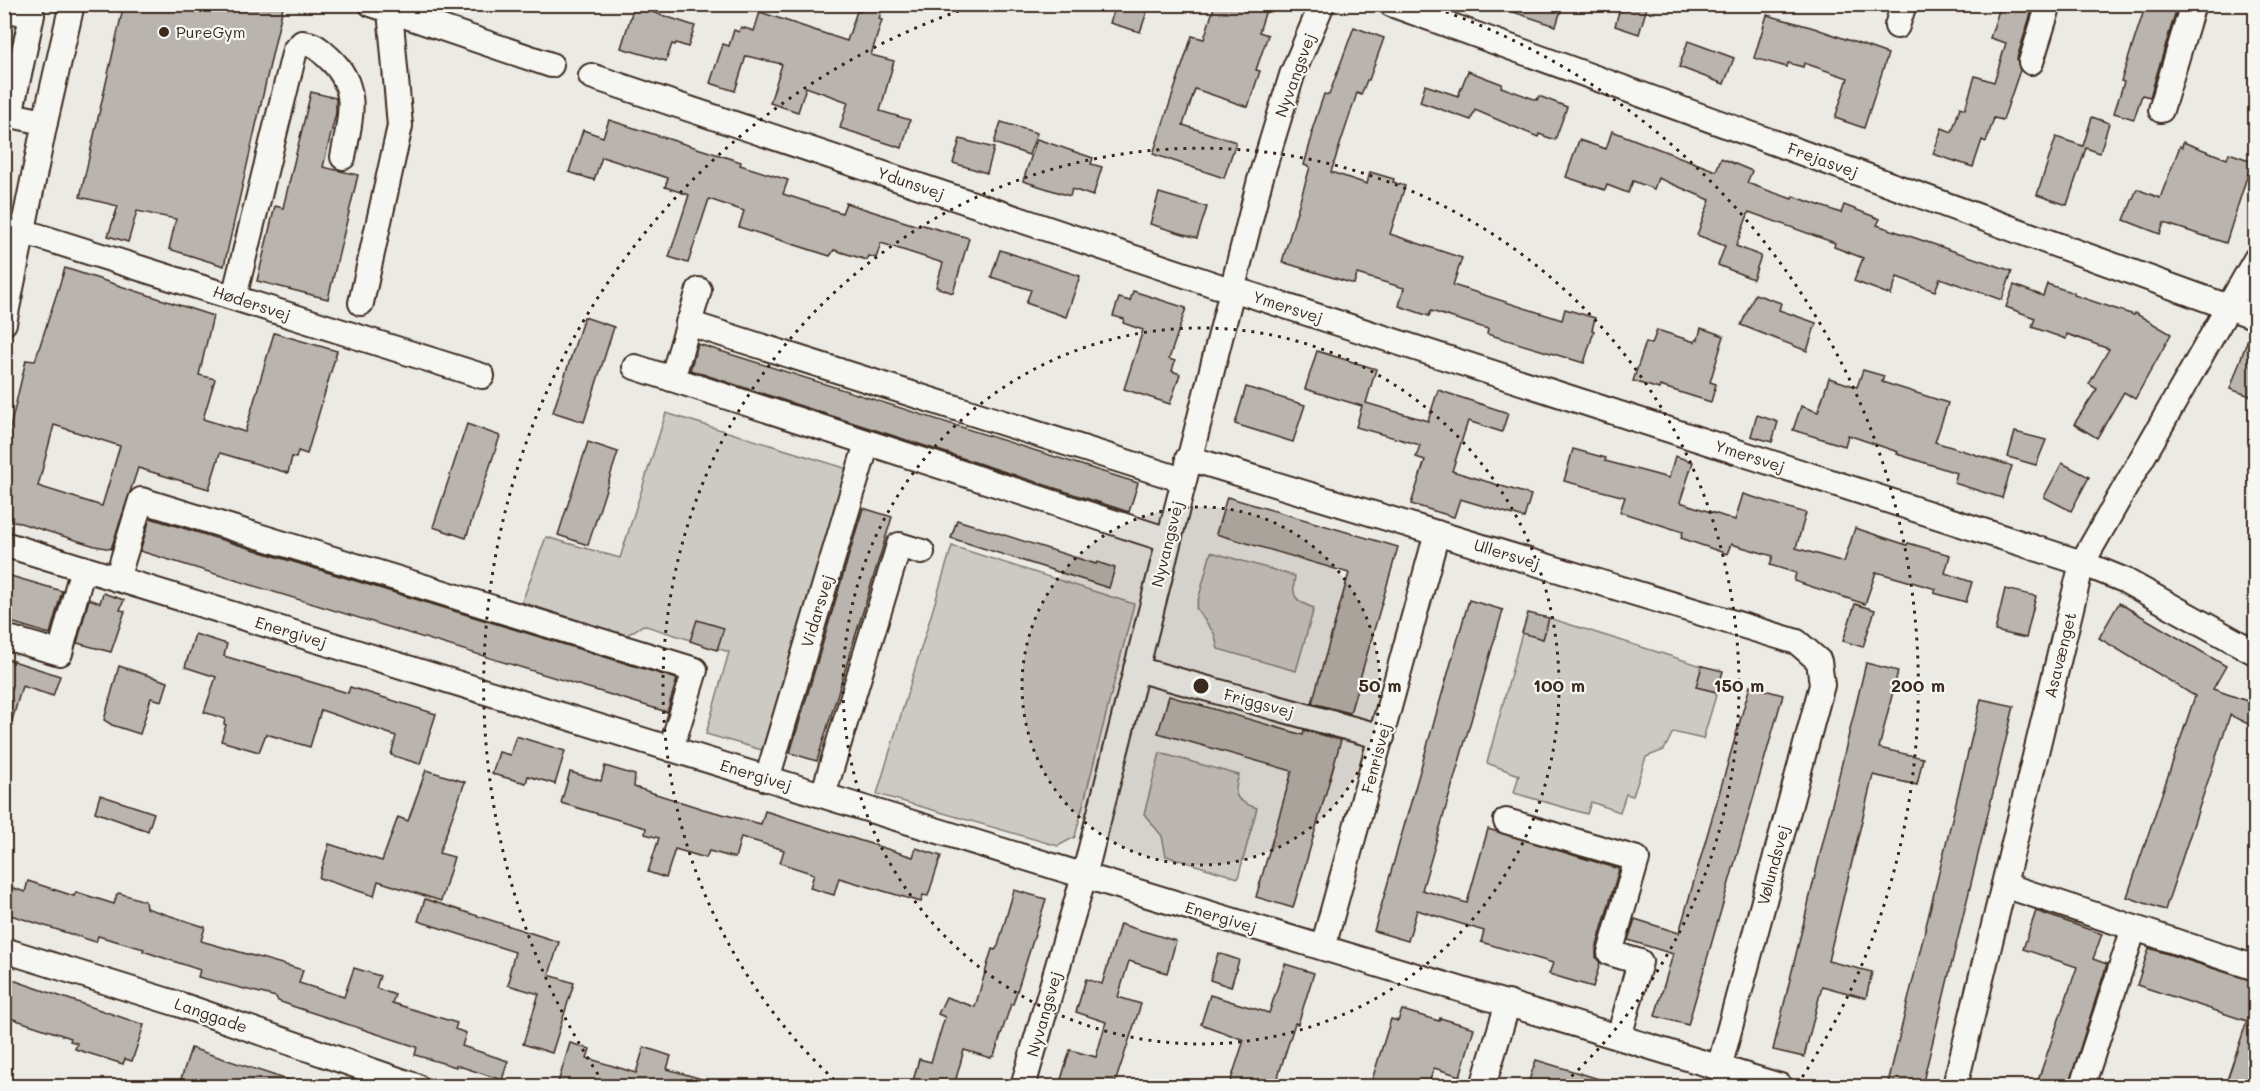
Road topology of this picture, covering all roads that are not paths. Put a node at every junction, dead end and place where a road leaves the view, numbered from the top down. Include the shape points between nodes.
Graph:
1 (72, 4) edge
2 (1322, 4) edge
3 (1391, 4) edge
4 (2049, 4) edge
5 (2193, 4) edge
6 (380, 7) edge
7 (4, 9) edge
8 (2031, 62) dead end
9 (551, 65) dead end
10 (591, 76) dead end
11 (2160, 110) dead end
12 (45, 122) junction
13 (343, 157) dead end
14 (22, 231) junction
15 (2256, 259) edge
16 (1232, 289) junction
17 (699, 290) dead end
18 (234, 297) junction
19 (361, 303) dead end
20 (2228, 307) junction
21 (2256, 317) edge
22 (4, 323) edge
23 (688, 323) junction
24 (635, 367) dead end
25 (482, 376) dead end
26 (672, 379) junction
27 (867, 443) junction
28 (1186, 469) junction
29 (1437, 533) junction
30 (1168, 540) junction
31 (4, 544) edge
32 (922, 552) dead end
33 (2082, 563) junction
34 (83, 568) junction
35 (117, 579) junction
36 (12, 639) dead end
37 (2256, 652) edge
38 (1819, 661) joint
39 (1136, 669) junction
40 (1382, 737) junction
41 (671, 749) junction
42 (767, 778) junction
43 (823, 795) junction
44 (1506, 821) dead end
45 (1084, 876) junction
46 (2004, 885) junction
47 (2134, 928) junction
48 (1323, 947) junction
49 (4, 950) edge
50 (2256, 968) edge
51 (1508, 1003) junction
52 (1618, 1037) junction
53 (1719, 1068) junction
54 (416, 1086) edge
55 (1023, 1086) edge
56 (1484, 1086) edge
57 (1780, 1086) edge
58 (1955, 1086) edge
59 (2082, 1086) edge

1 - 12 street
2 - 16 street, Nyvangsvej via 1292,75
3 - 20 street, Frejasvej
4 - 8 street
5 - 11 street
6 - 9 street
6 - 19 street via 400,126
7 - 12 street via 32,15 10,115
10 - 16 street, Ydunsvej
12 - 14 street
13 - 18 street via 353,104 342,69 314,44 302,43 295,50
14 - 18 street, Hødersvej
14 - 22 street
15 - 20 street, Asavænget
16 - 28 street, Nyvangsvej
16 - 33 street, Ymersvej
17 - 23 street
18 - 25 street, Hødersvej
20 - 21 street, Frejasvej
20 - 33 street, Asavænget
23 - 26 street
23 - 28 street, Ullersvej
24 - 26 street
26 - 27 street
27 - 30 street
27 - 42 street, Vidarsvej
28 - 29 street, Ullersvej
28 - 30 street, Nyvangsvej
29 - 38 street, Ullersvej via 1797,642
29 - 40 street, Fenrisvej
30 - 39 street, Nyvangsvej
31 - 34 street, Energivej
32 - 43 street via 899,545
33 - 37 street, Ymersvej via 2124,580
33 - 46 street, Asavænget
34 - 35 street, Energivej
34 - 36 street via 60,653
35 - 41 street, Energivej
35 - 41 street via 141,500 695,670
38 - 53 street, Vølundsvej via 1822,684
39 - 40 street, Friggsvej
39 - 45 street, Nyvangsvej
40 - 48 street, Fenrisvej
41 - 42 street, Energivej
42 - 43 street, Energivej
43 - 45 street, Energivej
44 - 52 street via 1637,858 1610,952 1640,962
45 - 48 street, Energivej
45 - 55 street, Nyvangsvej
46 - 47 street
46 - 58 street, Asavænget
47 - 50 street
47 - 59 street
48 - 51 street, Energivej
49 - 54 street, Langgade via 178,1004
51 - 52 street, Energivej
51 - 56 street
52 - 53 street, Energivej
53 - 57 street, Energivej

